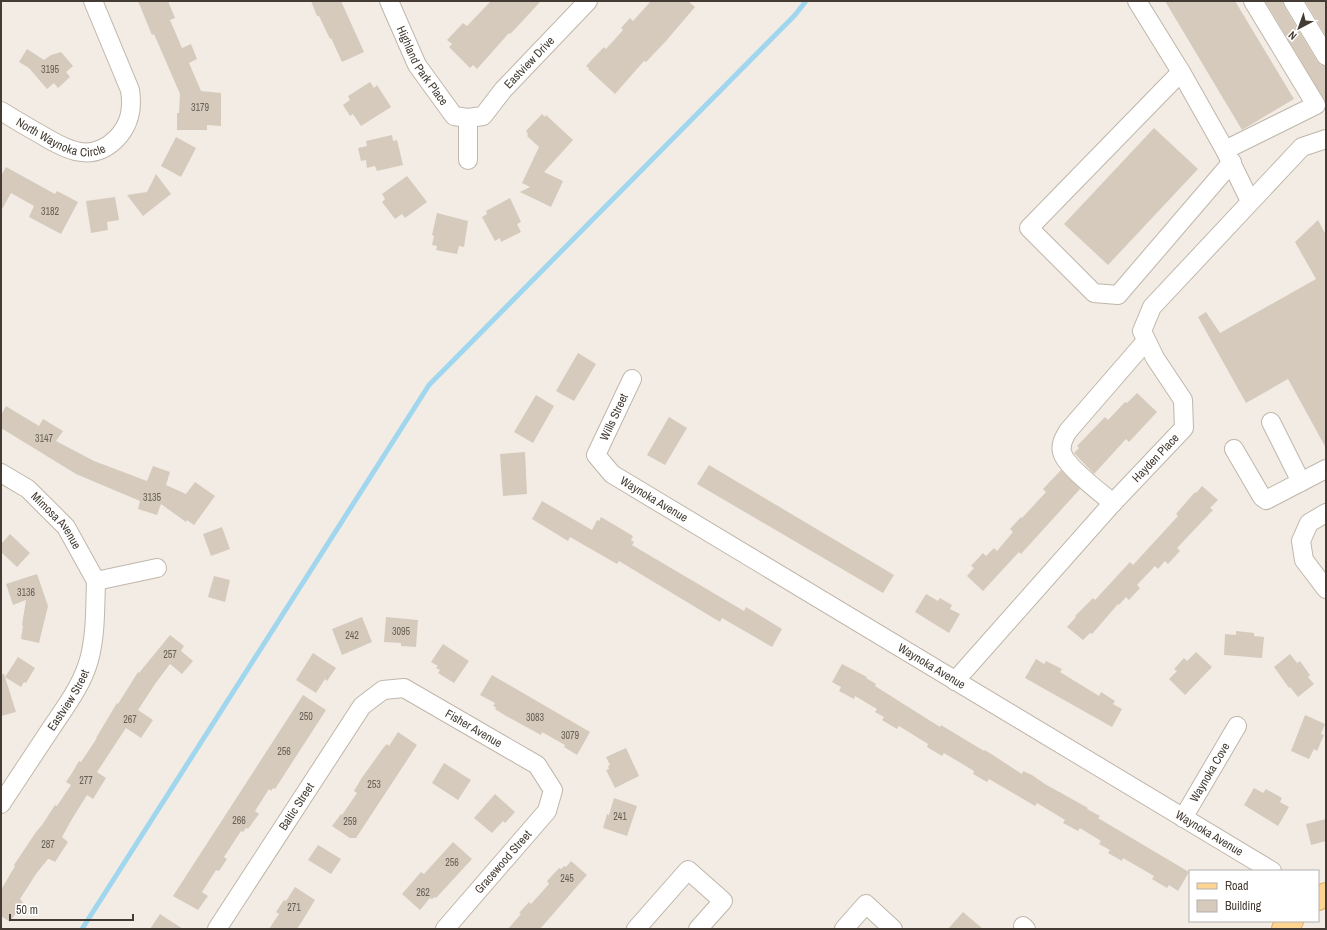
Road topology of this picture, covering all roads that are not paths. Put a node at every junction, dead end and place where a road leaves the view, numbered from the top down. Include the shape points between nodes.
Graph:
1 (93, 1) edge
2 (389, 1) edge
3 (588, 1) edge
4 (1137, 1) edge
5 (1253, 1) edge
6 (1293, 1) edge
7 (1326, 56) edge
8 (1181, 72) junction
9 (1, 111) edge
10 (468, 118) junction
11 (1326, 139) edge
12 (1229, 156) junction
13 (468, 160) dead end
14 (1250, 201) junction
15 (1146, 341) junction
16 (632, 379) dead end
17 (1270, 422) dead end
18 (1234, 449) dead end
19 (596, 455) joint
20 (1326, 469) edge
21 (1, 473) edge
22 (1301, 482) junction
23 (1113, 503) junction
24 (1326, 513) edge
25 (157, 568) dead end
26 (96, 581) junction
27 (1326, 589) edge
28 (955, 681) junction
29 (382, 690) joint
30 (1237, 726) dead end
31 (552, 790) joint
32 (2, 800) edge
33 (1183, 818) junction
34 (1270, 870) edge
35 (1291, 922) edge
36 (216, 929) edge
37 (445, 929) edge
38 (636, 929) edge
39 (698, 929) edge
40 (844, 929) edge
41 (893, 929) edge
42 (1283, 929) edge

1 - 9 street, North Waynoka Circle via 130,90 130,115 120,135 103,149 85,153 74,152 55,144
2 - 10 street, Highland Park Place via 417,65 454,116
3 - 10 street, Eastview Drive via 503,90 482,116
4 - 8 street
5 - 12 street via 1316,105
6 - 7 street
8 - 12 street
8 - 12 street via 1029,228 1094,293 1118,295
10 - 13 street
11 - 14 street, Hayden Place via 1302,147
12 - 14 street
14 - 15 street, Hayden Place via 1152,307 1142,331
15 - 23 street, Hayden Place via 1183,400 1184,428
15 - 23 street via 1068,431 1062,443 1066,462
16 - 19 street, Wills Street
17 - 22 street
18 - 22 street via 1266,500
19 - 28 street, Waynoka Avenue via 612,474
20 - 22 street
21 - 26 street, Mimosa Avenue via 28,489 66,527
23 - 28 street, Hayden Place
24 - 27 street via 1309,523 1301,541 1304,560
25 - 26 street
26 - 32 street, Eastview Street via 93,641 82,678
28 - 33 street, Waynoka Avenue
29 - 31 street, Fisher Avenue via 404,688 537,765
29 - 36 street, Baltic Street via 362,706
30 - 33 street, Waynoka Cove
31 - 37 street, Gracewood Street via 546,812
33 - 34 street, Waynoka Avenue
35 - 42 main road
38 - 39 street via 688,870 723,901
40 - 41 street via 866,904

